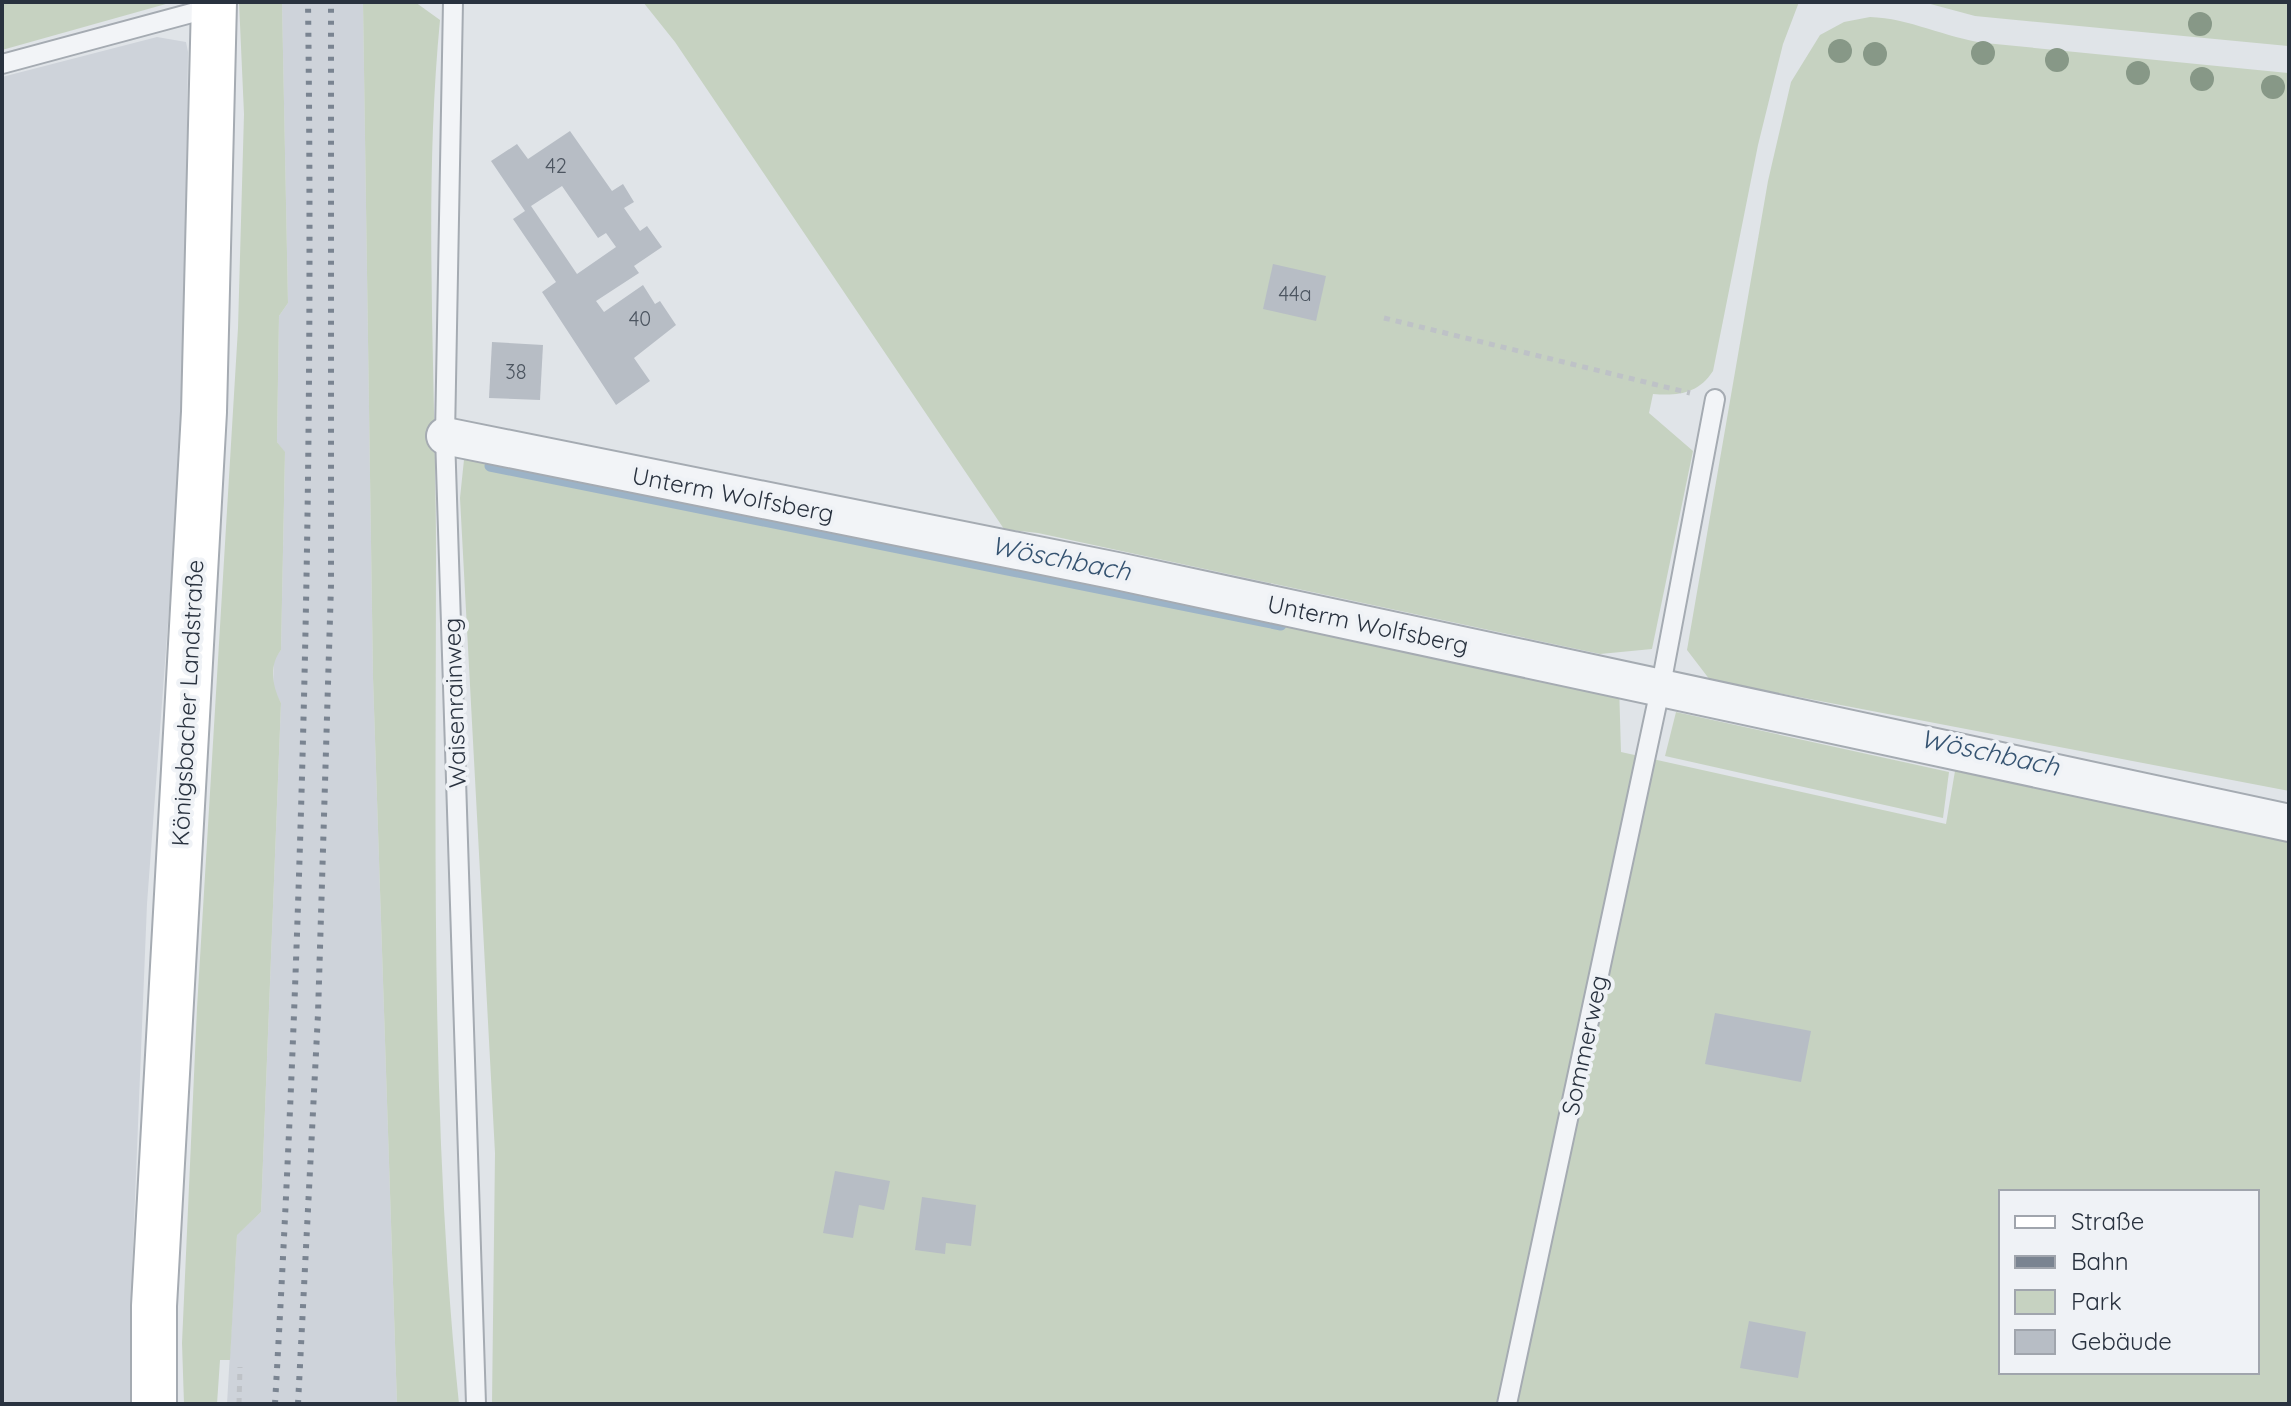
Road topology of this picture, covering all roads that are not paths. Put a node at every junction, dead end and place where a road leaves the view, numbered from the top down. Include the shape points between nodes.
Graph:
1 (453, 2) edge
2 (214, 4) edge
3 (2, 64) edge
4 (1715, 399) road end
5 (445, 436) junction
6 (1661, 685) junction
7 (2289, 823) edge
8 (154, 1404) edge
9 (476, 1404) edge
10 (1507, 1404) edge

1 - 5 lane, Waisenrainweg
2 - 3 lane
2 - 8 main road, Königsbacher Landstraße via 204,412 154,1306
4 - 6 lane, Sommerweg
5 - 6 street, Unterm Wolfsberg
5 - 9 lane, Waisenrainweg
6 - 7 street, Unterm Wolfsberg
6 - 10 lane, Sommerweg

